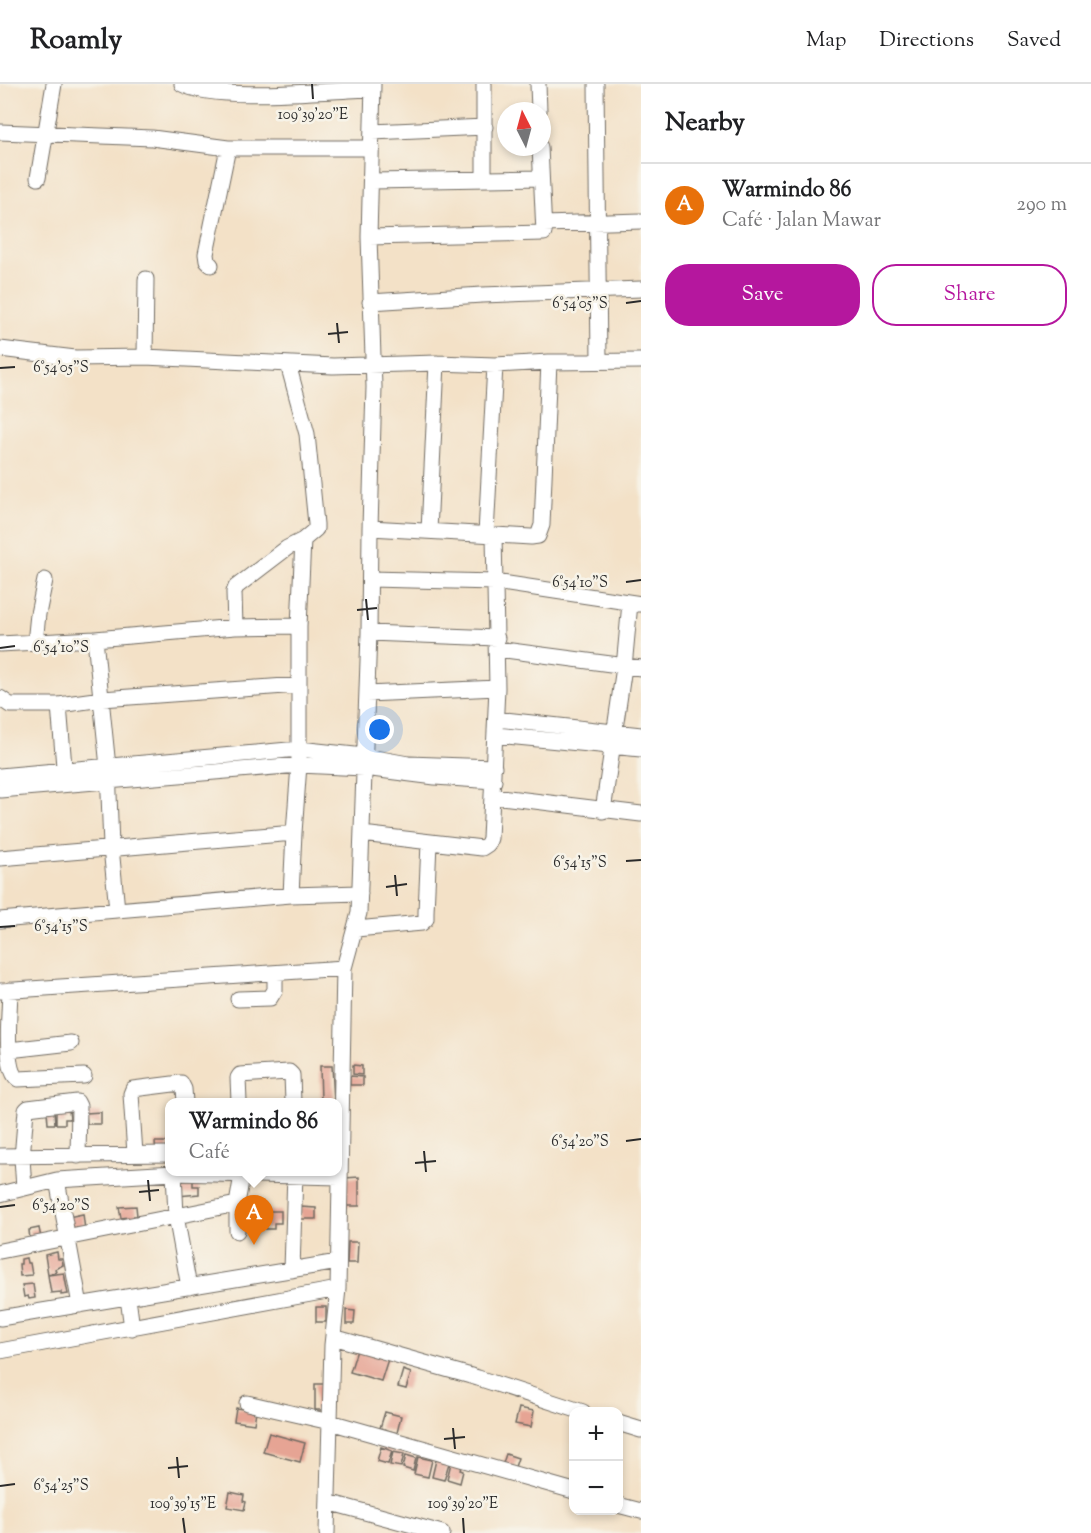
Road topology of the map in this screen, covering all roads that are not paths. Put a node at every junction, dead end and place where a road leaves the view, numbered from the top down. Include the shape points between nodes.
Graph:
1 (54, 84) edge
2 (182, 84) edge
3 (484, 84) edge
4 (538, 84) edge
5 (596, 84) edge
6 (373, 86) edge
7 (539, 102) edge
8 (485, 127) junction
9 (0, 132) edge
10 (47, 132) junction
11 (372, 140) junction
12 (228, 148) junction
13 (540, 156) edge
14 (38, 178) dead end
15 (541, 178) junction
16 (484, 179) junction
17 (372, 181) junction
18 (641, 221) edge
19 (599, 227) junction
20 (544, 229) junction
21 (641, 230) edge
22 (369, 237) junction
23 (211, 265) dead end
24 (146, 279) dead end
25 (641, 289) edge
26 (598, 290) junction
27 (370, 302) junction
28 (0, 349) edge
29 (145, 357) junction
30 (599, 361) junction
31 (641, 361) edge
32 (549, 362) junction
33 (437, 363) junction
34 (288, 364) junction
35 (373, 365) junction
36 (495, 365) junction
37 (369, 528) junction
38 (429, 531) junction
39 (490, 534) junction
40 (303, 540) junction
41 (370, 579) junction
42 (45, 580) dead end
43 (495, 582) junction
44 (635, 604) edge
45 (299, 626) junction
46 (235, 627) junction
47 (369, 633) junction
48 (95, 639) junction
49 (35, 643) junction
50 (497, 643) junction
51 (0, 644) edge
52 (624, 667) junction
53 (641, 668) edge
54 (299, 686) junction
55 (497, 688) junction
56 (367, 694) junction
57 (0, 698) edge
58 (102, 699) junction
59 (59, 705) junction
60 (496, 719) junction
61 (496, 735) junction
62 (641, 735) edge
63 (613, 740) junction
64 (641, 749) edge
65 (299, 757) junction
66 (364, 762) junction
67 (108, 774) junction
68 (0, 776) edge
69 (65, 778) junction
70 (494, 781) junction
71 (0, 790) edge
72 (603, 811) junction
73 (641, 814) edge
74 (294, 833) junction
75 (362, 834) junction
76 (429, 843) junction
77 (111, 847) junction
78 (0, 858) edge
79 (360, 893) junction
80 (291, 895) junction
81 (117, 910) junction
82 (0, 920) edge
83 (356, 929) junction
84 (344, 968) junction
85 (275, 974) junction
86 (5, 990) edge
87 (238, 999) dead end
88 (70, 1042) dead end
89 (9, 1050) junction
90 (84, 1076) dead end
91 (185, 1098) edge
92 (239, 1098) edge
93 (293, 1098) edge
94 (341, 1098) edge
95 (135, 1154) junction
96 (165, 1154) edge
97 (0, 1156) edge
98 (78, 1156) junction
99 (22, 1160) junction
100 (165, 1173) edge
101 (174, 1176) edge
102 (242, 1176) edge
103 (295, 1176) edge
104 (324, 1176) edge
105 (339, 1177) joint
106 (57, 1180) junction
107 (24, 1188) junction
108 (0, 1194) edge
109 (237, 1204) junction
110 (176, 1216) junction
111 (237, 1231) dead end
112 (66, 1238) junction
113 (0, 1251) edge
114 (338, 1262) junction
115 (292, 1270) junction
116 (189, 1287) junction
117 (338, 1289) junction
118 (128, 1298) junction
119 (81, 1305) junction
120 (0, 1318) edge
121 (132, 1328) junction
122 (333, 1337) junction
123 (0, 1351) edge
124 (246, 1403) dead end
125 (569, 1407) edge
126 (330, 1422) junction
127 (623, 1425) edge
128 (641, 1430) edge
129 (569, 1490) edge
130 (328, 1502) junction
131 (623, 1506) edge
132 (641, 1511) edge
133 (327, 1533) edge
134 (442, 1533) edge

1 - 10 street
2 - 6 street via 227,93
3 - 8 street
4 - 7 street
5 - 19 street
6 - 11 street
8 - 11 street
8 - 16 street
9 - 10 street
10 - 12 street via 152,138
10 - 14 street
11 - 12 street
11 - 17 street
12 - 23 street via 206,254
13 - 15 street
15 - 16 street
15 - 20 street
16 - 17 street
17 - 22 street
18 - 19 street
19 - 20 street
19 - 21 street
19 - 26 street
20 - 22 street
22 - 27 street
24 - 29 street
25 - 26 street
26 - 27 street
26 - 30 street
27 - 35 street
28 - 29 street via 75,358
29 - 34 street
30 - 31 street
30 - 32 street
32 - 36 street
32 - 39 street via 541,533 531,537
33 - 35 street
33 - 36 street
33 - 38 street
34 - 35 street
34 - 40 street via 312,467 316,529
35 - 37 street
36 - 39 street
37 - 38 street
37 - 41 street
38 - 39 street
39 - 43 street
40 - 45 street
40 - 46 street via 236,587
41 - 43 street
41 - 47 street
42 - 49 street
43 - 44 street
43 - 50 street
44 - 52 street
45 - 46 street
45 - 54 street
46 - 48 street
47 - 50 street
47 - 56 street
48 - 49 street
48 - 58 street
49 - 51 street
50 - 52 street
50 - 55 street
52 - 53 street
52 - 63 street
54 - 58 street
54 - 65 street
55 - 56 street
55 - 60 street
56 - 66 street
57 - 59 street via 10,705
58 - 59 street
58 - 67 street
59 - 69 street
60 - 61 street
60 - 63 street
61 - 63 street
61 - 70 street
62 - 63 street
63 - 64 street
63 - 72 street
65 - 66 street
65 - 67 street
65 - 74 street
66 - 70 street
66 - 75 street
67 - 69 street
67 - 77 street
68 - 69 street
69 - 71 street
70 - 72 street
70 - 76 street via 488,844 482,848
72 - 73 street
74 - 77 street
74 - 80 street
75 - 76 street
75 - 79 street
76 - 83 street via 426,919 422,923
77 - 78 street
77 - 81 street
79 - 80 street
79 - 83 street
80 - 81 street
81 - 82 street
83 - 84 street
84 - 85 street
84 - 94 street
85 - 86 street
85 - 87 street via 275,990 270,998
86 - 89 street
88 - 89 street
89 - 90 street via 12,1075 18,1079
91 - 95 street via 181,1083 133,1089
92 - 93 street via 240,1076 289,1072
95 - 96 street
95 - 98 street
97 - 99 street
98 - 99 street
98 - 99 street via 79,1106 74,1101 26,1110
99 - 107 street
100 - 106 street
101 - 110 street
102 - 109 street
103 - 115 street
104 - 105 street
105 - 114 street
106 - 107 street
106 - 112 street
107 - 108 street
109 - 110 street
109 - 111 street
110 - 112 street
110 - 116 street
112 - 113 street
112 - 119 street
114 - 115 street
114 - 117 street
115 - 116 street
116 - 118 street
117 - 121 street
117 - 122 street
118 - 119 street
118 - 121 street
119 - 120 street
121 - 123 street
122 - 125 street
122 - 126 street
124 - 126 street
126 - 129 street
126 - 130 street
127 - 128 street
130 - 133 street
130 - 134 street
131 - 132 street

